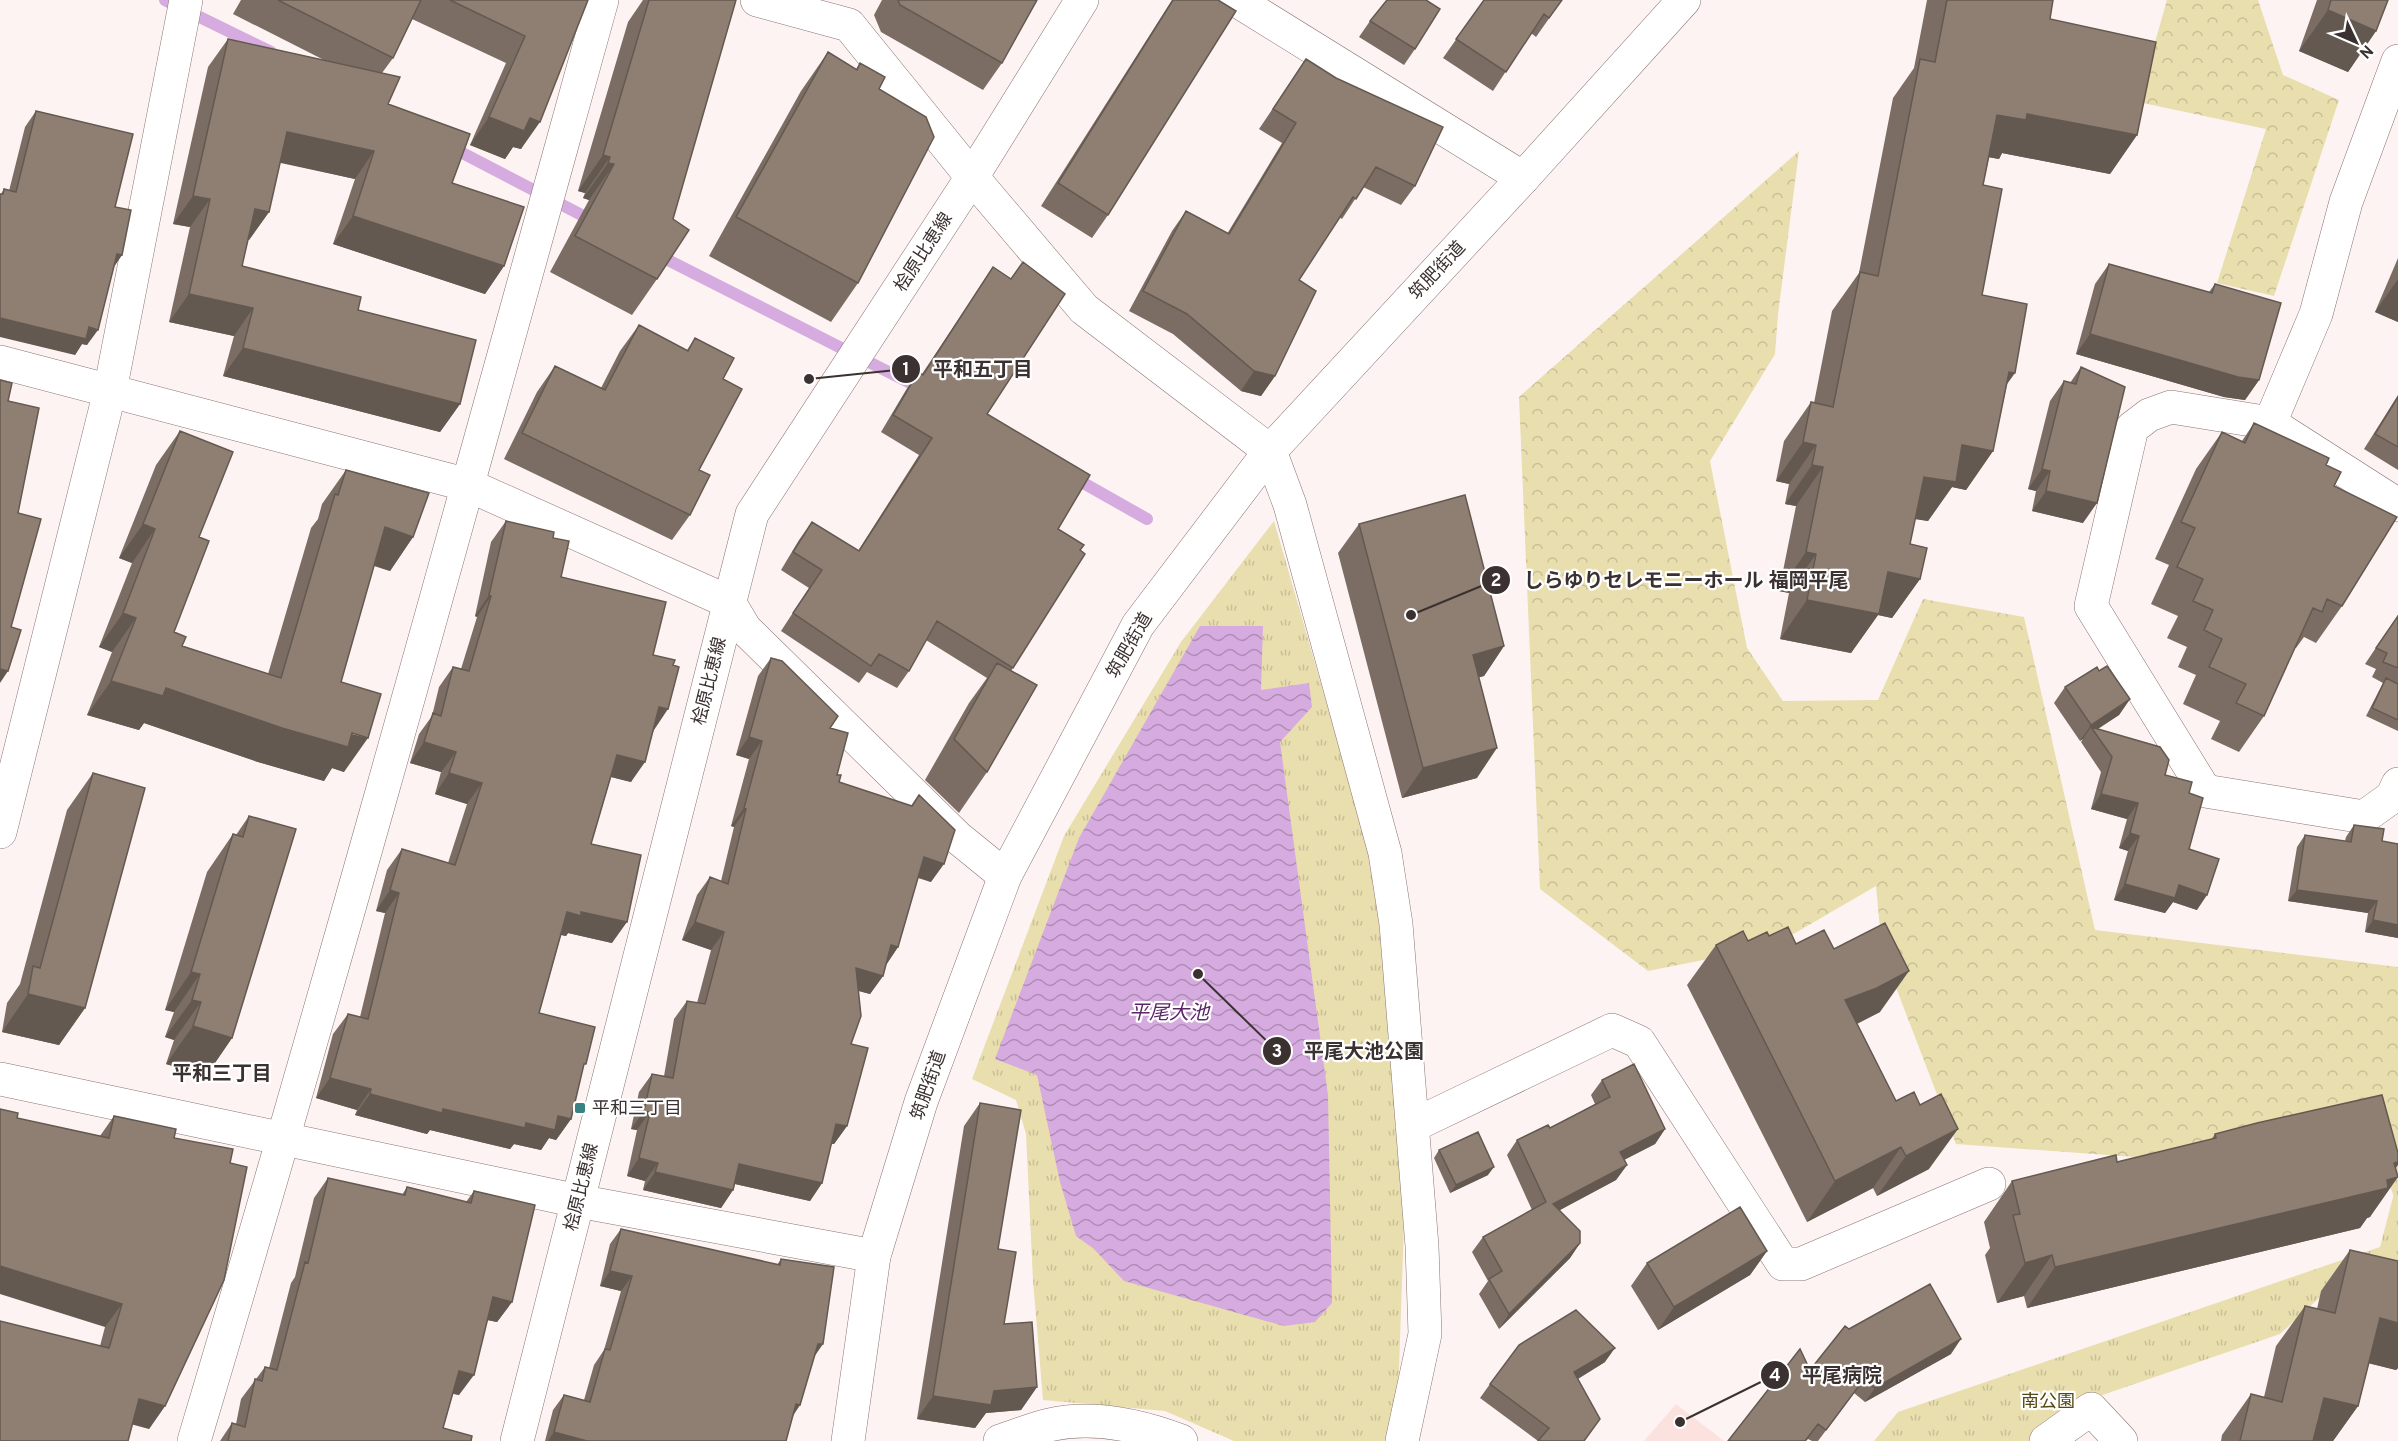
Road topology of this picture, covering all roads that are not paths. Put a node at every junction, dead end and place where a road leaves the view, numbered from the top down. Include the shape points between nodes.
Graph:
1 (186, 0) edge
2 (602, 0) edge
3 (757, 0) edge
4 (1082, 0) edge
5 (1236, 0) edge
6 (1684, 0) edge
7 (851, 13) edge
8 (2398, 61) edge
9 (972, 177) junction
10 (1523, 178) junction
11 (0, 362) edge
12 (110, 390) junction
13 (2270, 423) junction
14 (1270, 451) junction
15 (468, 485) junction
16 (2398, 505) edge
17 (729, 602) junction
18 (2398, 784) edge
19 (0, 832) edge
20 (1005, 876) junction
21 (0, 1079) edge
22 (1412, 1126) junction
23 (284, 1139) junction
24 (1989, 1184) dead end
25 (578, 1201) junction
26 (874, 1256) junction
27 (194, 1441) edge
28 (517, 1441) edge
29 (848, 1441) edge
30 (1000, 1441) edge
31 (1180, 1441) edge
32 (1402, 1441) edge
33 (2046, 1441) edge
34 (2121, 1441) edge

1 - 12 street
2 - 15 street
3 - 7 street
4 - 9 street, 桧原比恵線
5 - 10 street
6 - 10 street, 筑肥街道
7 - 9 street
8 - 13 street via 2346,202 2316,314
9 - 14 street via 1084,309
9 - 17 street, 桧原比恵線 via 752,514
10 - 14 street, 筑肥街道
11 - 12 street
12 - 15 street
12 - 19 street
13 - 16 street
13 - 18 street via 2171,407 2149,415 2132,428 2091,606 2205,791 2364,817 2392,797
14 - 20 street, 筑肥街道 via 1138,625
14 - 22 street via 1290,506 1385,853 1396,924
15 - 17 street
15 - 23 street
17 - 20 street via 745,629 957,837
17 - 25 street, 桧原比恵線
20 - 26 street, 筑肥街道 via 921,1102
21 - 23 street
22 - 24 street via 1612,1030 1639,1042 1783,1264 1801,1264
22 - 32 street via 1425,1334
23 - 25 street
23 - 27 street
25 - 26 street
25 - 28 street, 桧原比恵線
26 - 29 street, 筑肥街道
30 - 31 street via 1049,1425 1100,1420 1154,1431
33 - 34 street via 2091,1409

